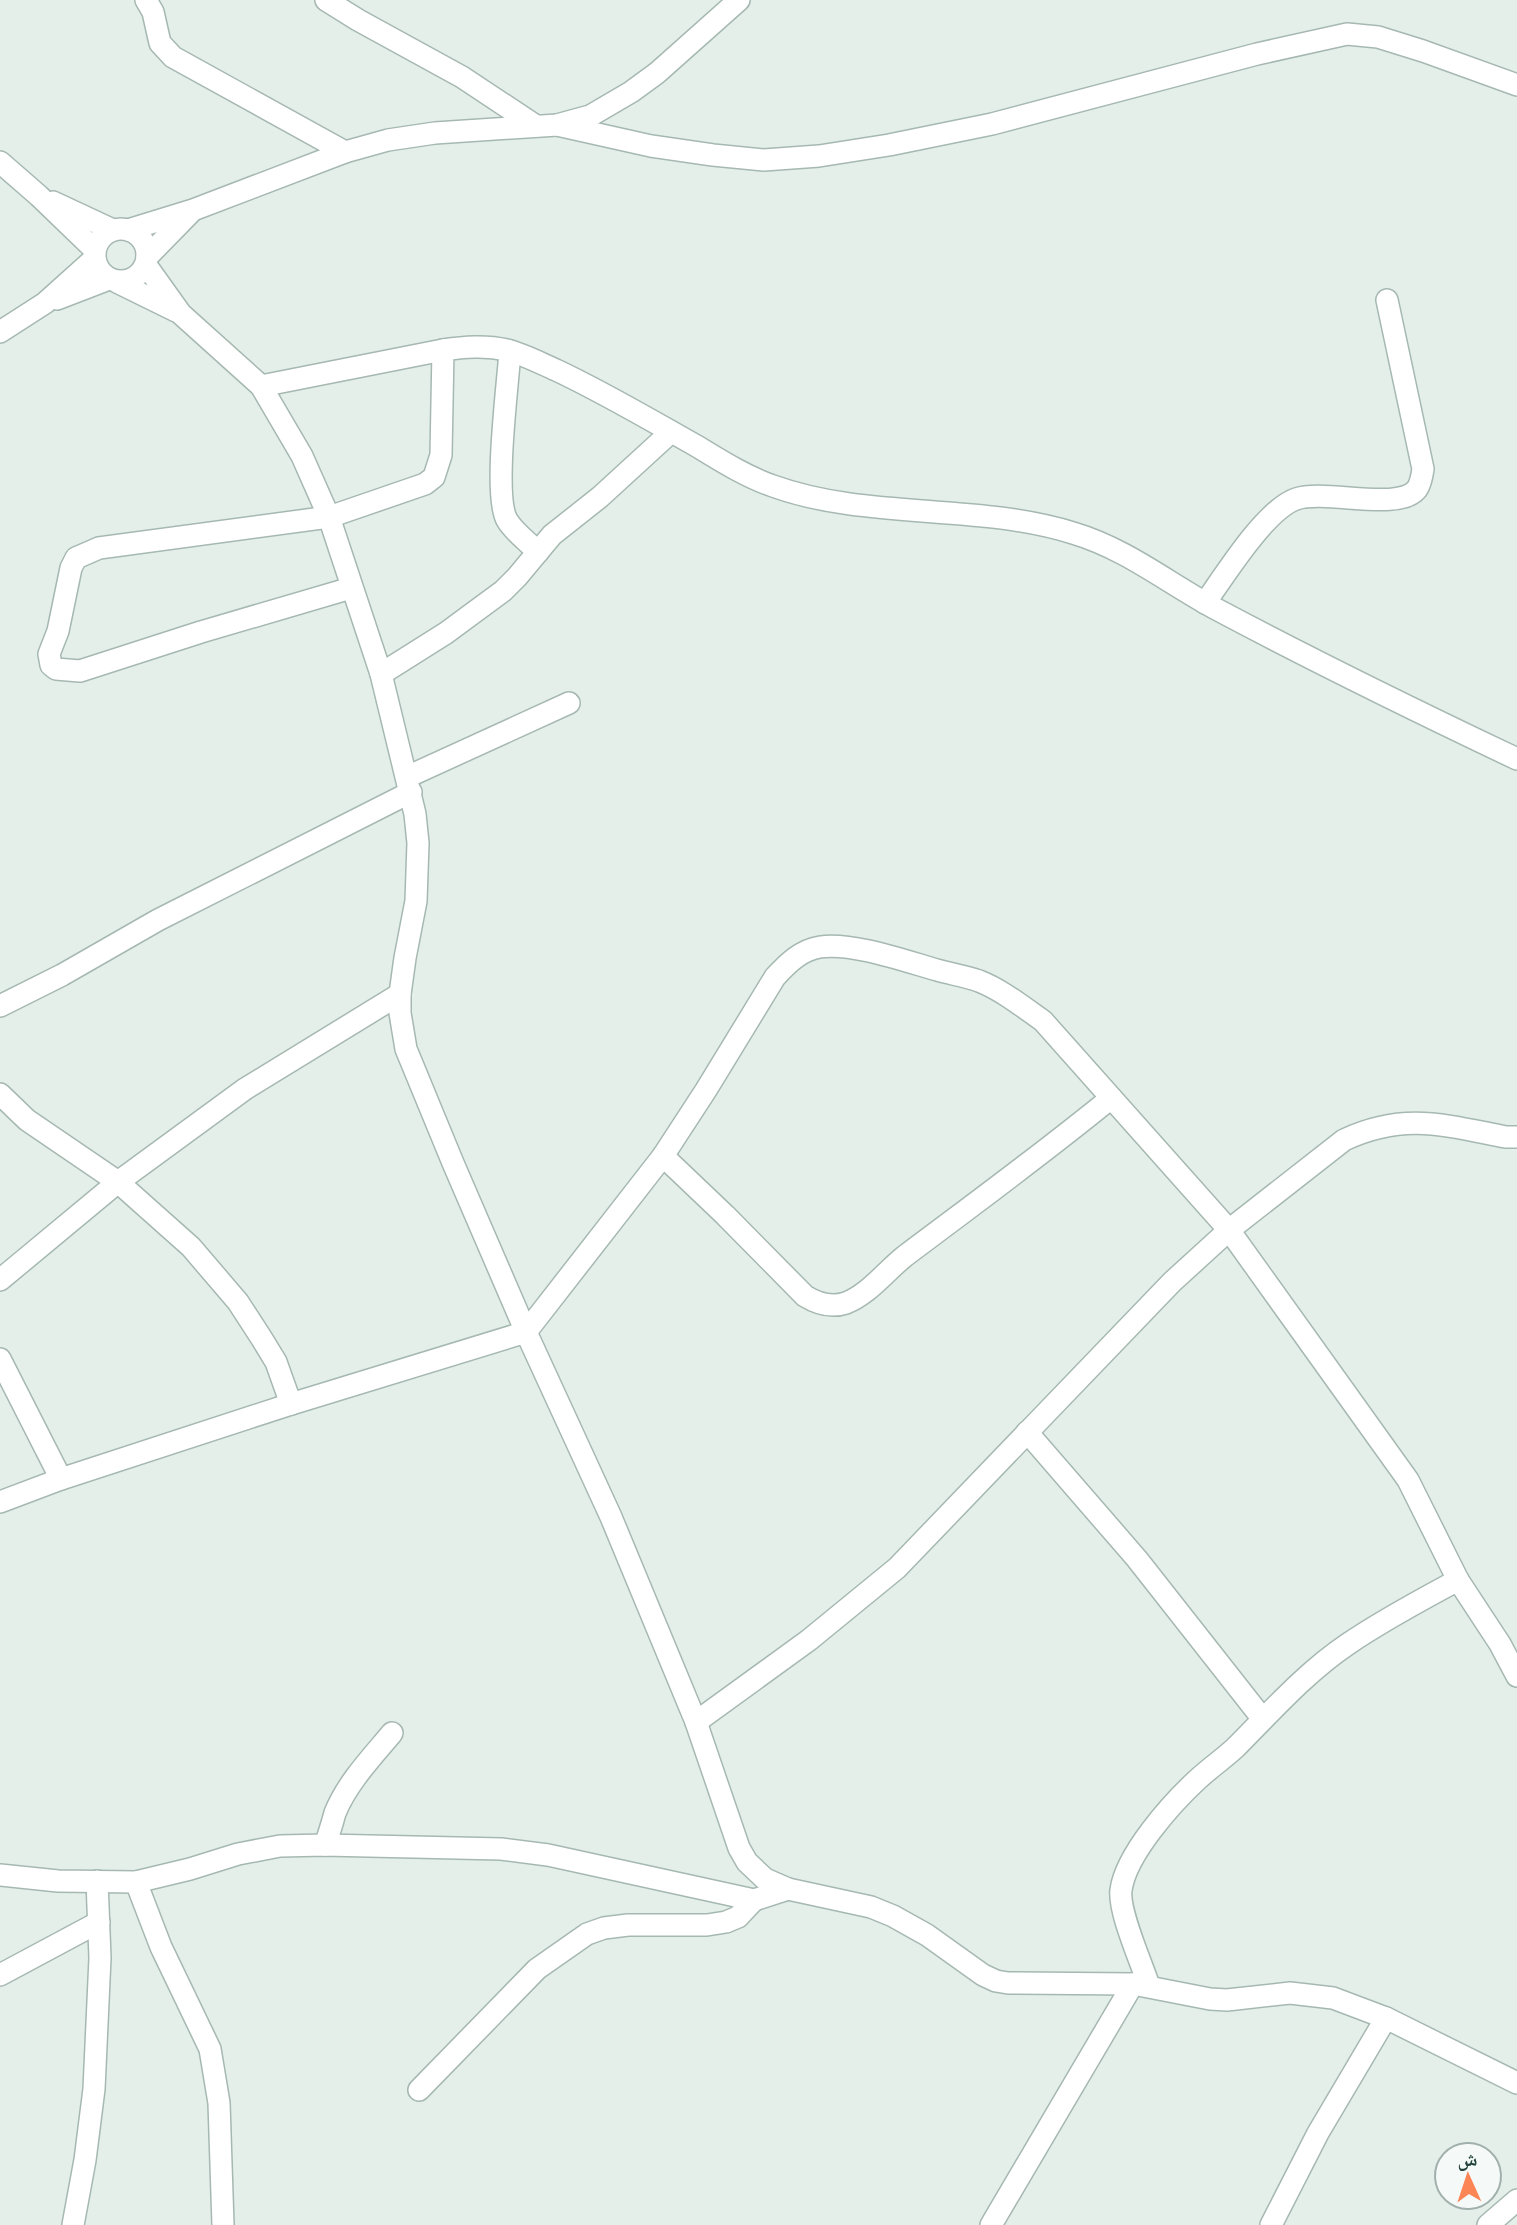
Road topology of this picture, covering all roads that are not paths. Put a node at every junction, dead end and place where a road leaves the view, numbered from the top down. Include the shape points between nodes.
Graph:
1 (146, 0) edge
2 (326, 0) edge
3 (739, 0) edge
4 (1517, 85) edge
5 (547, 126) junction
6 (345, 152) junction
7 (0, 162) edge
8 (38, 196) junction
9 (193, 210) junction
10 (121, 230) junction
11 (94, 255) junction
12 (147, 261) junction
13 (113, 280) junction
14 (1387, 300) dead end
15 (46, 303) junction
16 (181, 314) junction
17 (0, 332) edge
18 (443, 350) junction
19 (510, 351) junction
20 (261, 386) junction
21 (671, 432) junction
22 (329, 517) junction
23 (538, 552) junction
24 (351, 587) junction
25 (1205, 603) junction
26 (381, 674) junction
27 (569, 703) dead end
28 (1517, 759) edge
29 (409, 784) junction
30 (400, 994) junction
31 (0, 1006) edge
32 (0, 1094) edge
33 (1111, 1098) junction
34 (1517, 1137) edge
35 (663, 1156) junction
36 (118, 1182) junction
37 (1229, 1230) junction
38 (0, 1280) edge
39 (526, 1332) junction
40 (0, 1359) edge
41 (291, 1404) junction
42 (1027, 1432) junction
43 (61, 1479) junction
44 (0, 1502) edge
45 (1458, 1580) junction
46 (1517, 1676) edge
47 (1262, 1718) junction
48 (696, 1722) junction
49 (392, 1733) dead end
50 (326, 1845) junction
51 (0, 1875) edge
52 (97, 1881) junction
53 (136, 1882) junction
54 (788, 1889) junction
55 (754, 1900) junction
56 (99, 1922) junction
57 (0, 1975) edge
58 (1141, 1985) junction
59 (1386, 2018) junction
60 (1517, 2083) edge
61 (419, 2090) dead end
62 (1517, 2200) edge
63 (74, 2225) edge
64 (223, 2225) edge
65 (991, 2225) edge
66 (1271, 2225) edge
67 (1488, 2225) edge

1 - 6 street via 160,43 173,57
2 - 5 street
3 - 5 street via 631,92 590,116
4 - 5 street via 1378,37 1348,34 992,124 820,156 764,160 713,155
5 - 6 street via 435,133
6 - 9 street
7 - 8 street
8 - 10 street
8 - 11 street
9 - 10 street
9 - 12 street
10 - 11 street via 104,235
10 - 12 street via 142,240
11 - 13 street via 102,274
11 - 15 street
12 - 13 street via 134,278
12 - 16 street
13 - 15 street
13 - 16 street
14 - 25 street via 1423,469 1421,482 1415,491 1394,500 1329,496 1298,499 1281,507
15 - 17 street
16 - 20 street
18 - 19 street via 491,347
18 - 20 street
18 - 22 street via 441,455 434,477
19 - 21 street via 586,384
19 - 23 street via 502,507 506,520
20 - 22 street via 302,456
21 - 23 street
21 - 25 street via 742,473 804,496 1071,532 1110,545
22 - 24 street
22 - 24 street via 84,553 71,568 49,660 56,669 80,671
23 - 26 street via 503,591
24 - 26 street
25 - 28 street
26 - 29 street
27 - 29 street
29 - 30 street via 418,874
29 - 31 street
30 - 36 street via 245,1089
30 - 39 street via 406,1049
32 - 36 street via 27,1120
33 - 35 street via 861,1295 831,1306 805,1296
33 - 35 street via 1043,1021 980,982 891,957 819,947 788,962 775,977
33 - 37 street
34 - 37 street via 1419,1123 1365,1130 1344,1140
35 - 39 street
36 - 38 street
36 - 41 street via 191,1247 238,1302 276,1362
37 - 42 street via 1172,1282
37 - 45 street via 1408,1480
39 - 41 street
39 - 48 street via 611,1517
40 - 43 street
41 - 43 street
42 - 47 street via 1138,1559
42 - 48 street via 897,1568 809,1640
43 - 44 street
45 - 46 street
45 - 47 street via 1346,1644
47 - 58 street via 1166,1812 1124,1875 1120,1894
48 - 54 street via 739,1848 765,1879
49 - 50 street via 336,1811
50 - 53 street via 280,1846 238,1854
50 - 55 street via 500,1849 548,1855
51 - 52 street
52 - 53 street
52 - 56 street
53 - 64 street via 210,2049 219,2103
54 - 55 street
54 - 58 street via 893,1916 996,1981
55 - 61 street via 738,1917 707,1926 628,1925 587,1934 537,1969
56 - 57 street
56 - 63 street via 94,2089
58 - 59 street via 1219,2000 1314,1994
58 - 65 street
59 - 60 street
59 - 66 street via 1318,2133
62 - 67 street

